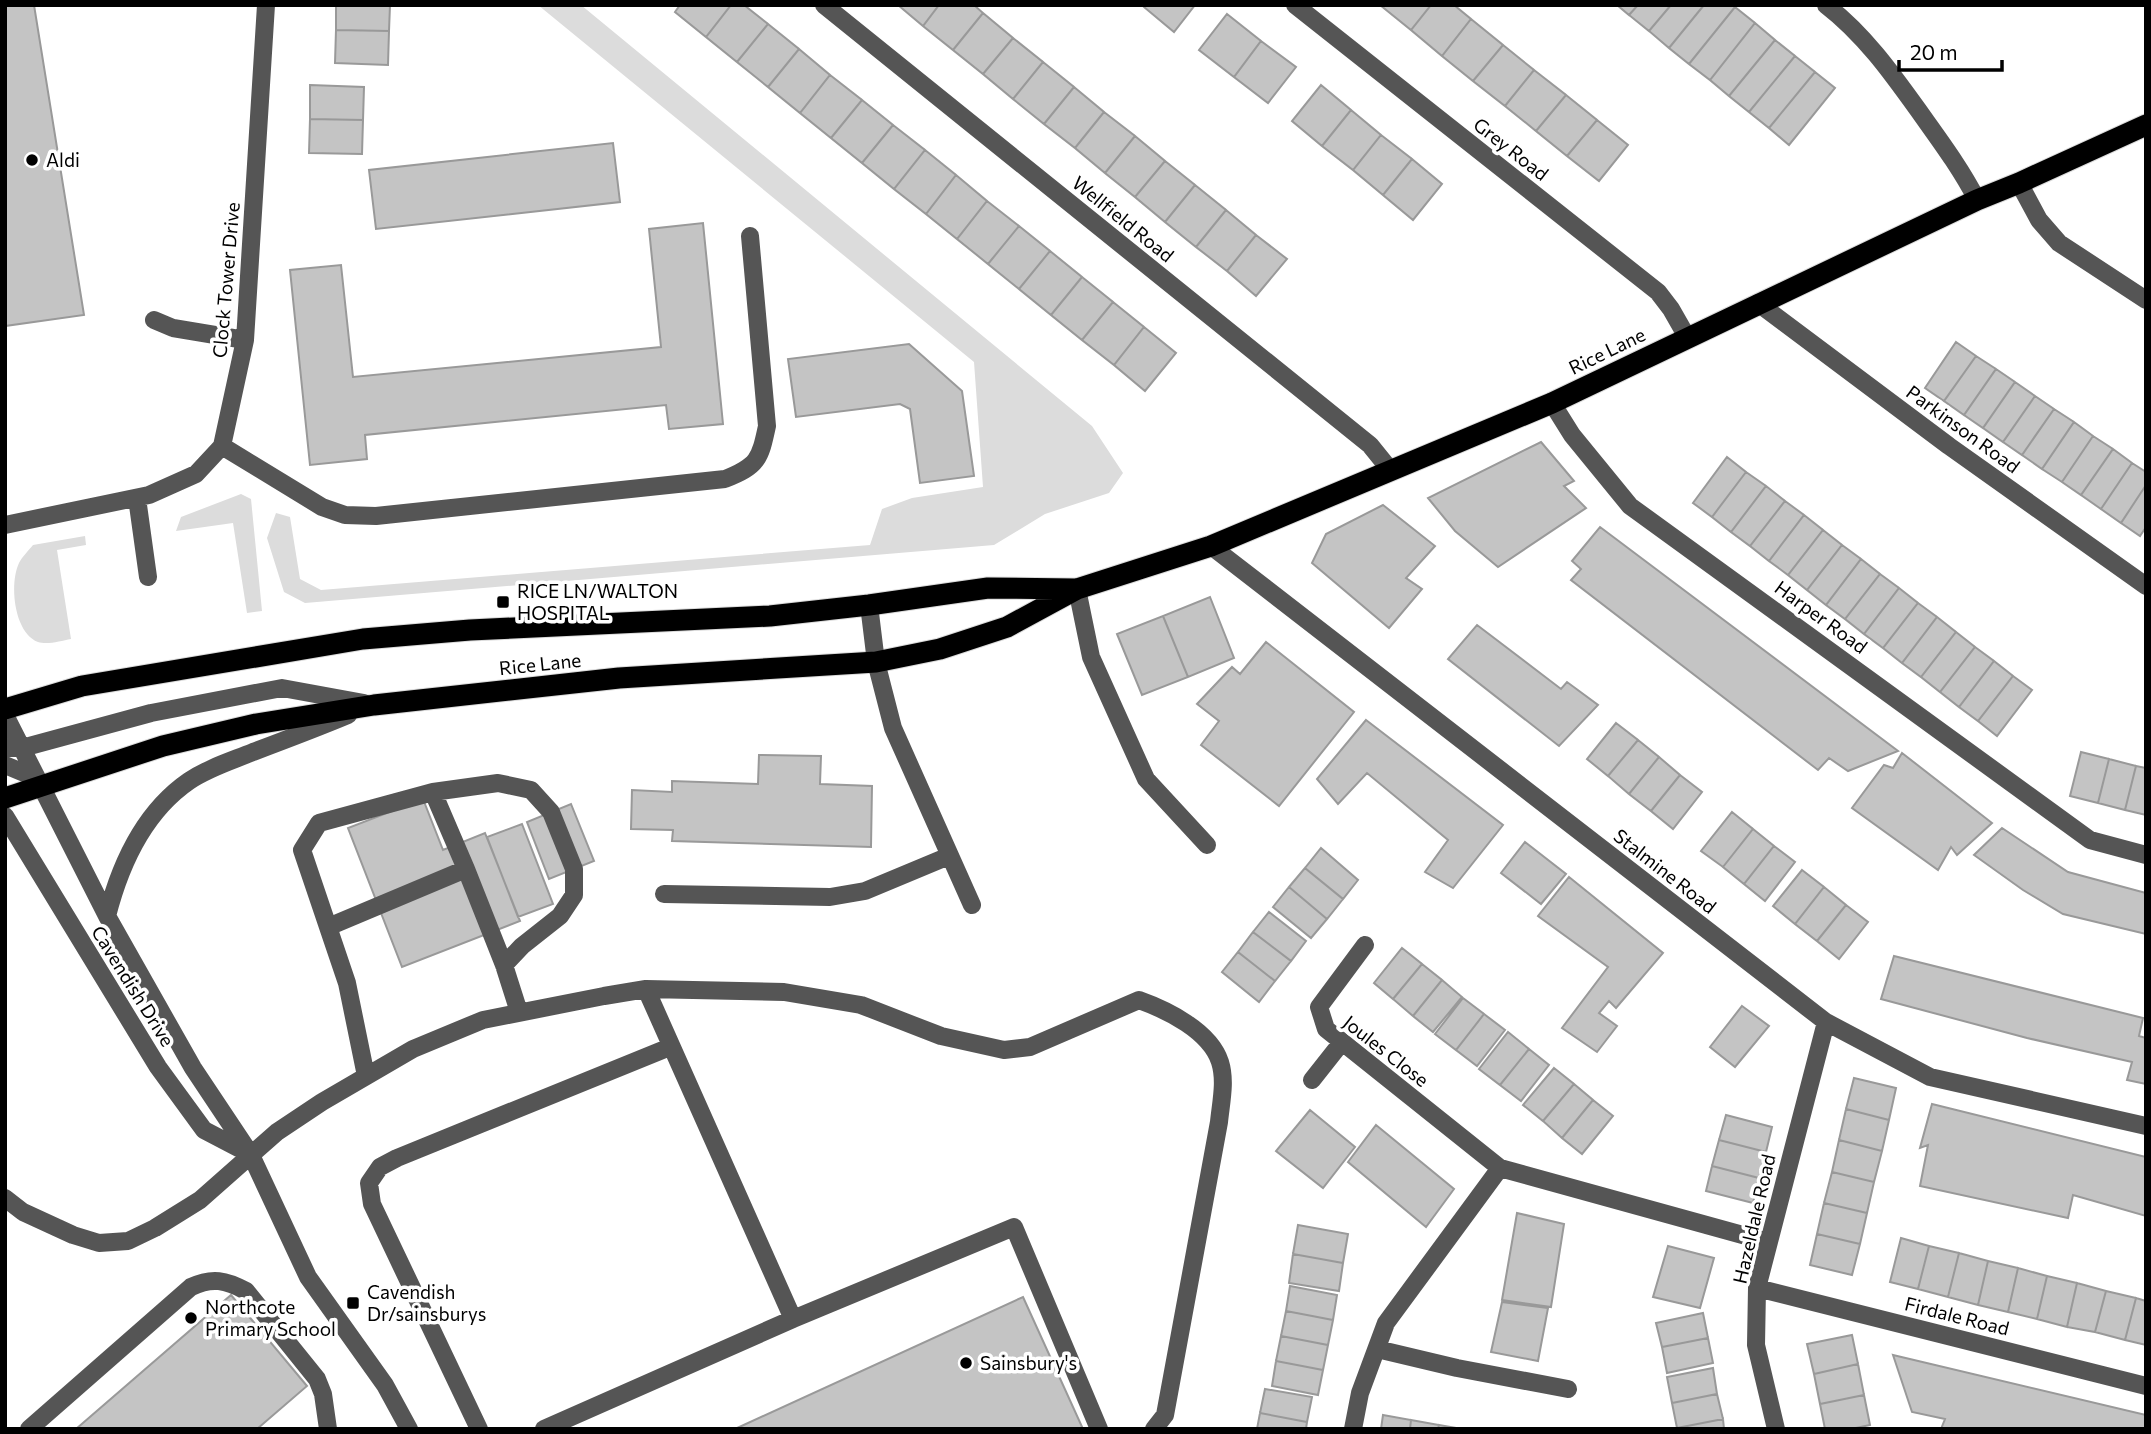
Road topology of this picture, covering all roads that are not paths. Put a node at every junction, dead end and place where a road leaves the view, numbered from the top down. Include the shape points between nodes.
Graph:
1 (266, 5) edge
2 (824, 5) edge
3 (1296, 5) edge
4 (1826, 5) edge
5 (2146, 125) edge
6 (2019, 183) junction
7 (1977, 200) junction
8 (750, 236) dead end
9 (2146, 300) edge
10 (1758, 303) junction
11 (154, 320) dead end
12 (1687, 337) junction
13 (245, 340) junction
14 (1552, 403) junction
15 (222, 446) junction
16 (1391, 471) junction
17 (137, 498) junction
18 (5, 525) edge
19 (1211, 546) junction
20 (148, 577) dead end
21 (2146, 586) edge
22 (1077, 589) junction
23 (869, 605) junction
24 (876, 662) junction
25 (374, 705) junction
26 (5, 709) edge
27 (5, 715) edge
28 (13, 748) edge
29 (5, 765) edge
30 (40, 786) junction
31 (433, 792) junction
32 (5, 798) edge
33 (5, 816) edge
34 (1207, 845) dead end
35 (2146, 855) edge
36 (949, 856) junction
37 (466, 869) junction
38 (664, 894) dead end
39 (972, 905) dead end
40 (107, 916) junction
41 (328, 927) junction
42 (1366, 945) dead end
43 (504, 965) junction
44 (646, 989) junction
45 (519, 1012) junction
46 (1826, 1022) junction
47 (1342, 1042) junction
48 (670, 1047) junction
49 (366, 1076) junction
50 (1312, 1080) dead end
51 (2146, 1126) edge
52 (251, 1155) junction
53 (1500, 1168) junction
54 (5, 1198) edge
55 (1768, 1242) junction
56 (1757, 1288) junction
57 (793, 1319) junction
58 (1377, 1349) junction
59 (2146, 1385) edge
60 (1568, 1389) dead end
61 (29, 1429) edge
62 (328, 1429) edge
63 (409, 1429) edge
64 (479, 1429) edge
65 (544, 1429) edge
66 (1099, 1429) edge
67 (1154, 1429) edge
68 (1353, 1429) edge
69 (1776, 1429) edge

1 - 13 street, Clock Tower Drive
2 - 16 street, Wellfield Road via 1370,445
3 - 12 street, Grey Road via 1658,292
4 - 7 street via 1884,62
5 - 6 highway, Rice Lane
6 - 7 highway, Rice Lane
6 - 9 street via 2039,220 2059,243
7 - 10 highway, Rice Lane
8 - 15 street via 767,426 762,452 748,470 725,479 376,516 345,515 323,507
10 - 12 highway, Rice Lane
10 - 21 street, Parkinson Road
11 - 13 street via 173,328
12 - 14 highway, Rice Lane
13 - 15 street, Clock Tower Drive
14 - 16 highway, Rice Lane
14 - 35 street, Harper Road via 1630,506 2090,840
15 - 17 street via 196,474
16 - 19 highway, Rice Lane
17 - 18 street
17 - 20 street
19 - 22 highway, Rice Lane
19 - 46 street, Stalmine Road
22 - 23 highway, Rice Lane via 988,588
22 - 24 highway, Rice Lane via 1007,627 940,649
22 - 34 street via 1091,657 1146,779
23 - 24 street
23 - 26 highway, Rice Lane via 770,616 363,639 82,686
24 - 25 highway, Rice Lane via 619,678
24 - 36 street via 893,728
25 - 28 street via 282,688 151,712
25 - 30 highway, Rice Lane via 256,724 163,746
25 - 40 street, Cavendish Drive via 216,766 189,781 143,828 115,884
27 - 28 street, Cavendish Drive
28 - 30 street, Cavendish Drive
29 - 30 street via 29,775
30 - 32 highway, Rice Lane
30 - 40 street, Cavendish Drive
31 - 37 street
31 - 41 street via 319,823 302,850
31 - 43 street via 498,783 531,790 551,812 574,869 574,895 560,916
33 - 52 street, Cavendish Drive via 158,1067 204,1130
36 - 38 street via 865,891 831,897
36 - 39 street
37 - 41 street
37 - 43 street
40 - 52 street, Cavendish Drive via 193,1068
41 - 49 street via 347,982
42 - 47 street, Joules Close via 1319,1007 1326,1029
43 - 45 street
44 - 45 street
44 - 48 street
44 - 67 street via 784,992 861,1005 941,1036 1004,1050 1030,1047 1139,1000 1166,1010 1191,1027 1220,1061 1223,1088 1166,1415
45 - 49 street via 448,1033
46 - 51 street, Stalmine Road via 1930,1077
46 - 55 street, Hazeldale Road
47 - 50 street
47 - 53 street, Joules Close
48 - 57 street
48 - 64 street via 397,1158 380,1167 369,1183 372,1204
49 - 52 street via 277,1132
52 - 54 street via 200,1200 128,1241 99,1242 73,1235 23,1212
52 - 63 street, Cavendish Drive via 308,1277 385,1385
53 - 55 street, Joules Close
53 - 58 street via 1386,1322
55 - 56 street, Hazeldale Road
56 - 59 street, Firdale Road
56 - 69 street, Hazeldale Road via 1756,1345
57 - 65 street
57 - 66 street via 1014,1227
58 - 60 street
58 - 68 street
61 - 62 street via 191,1287 215,1279 246,1291 317,1379

